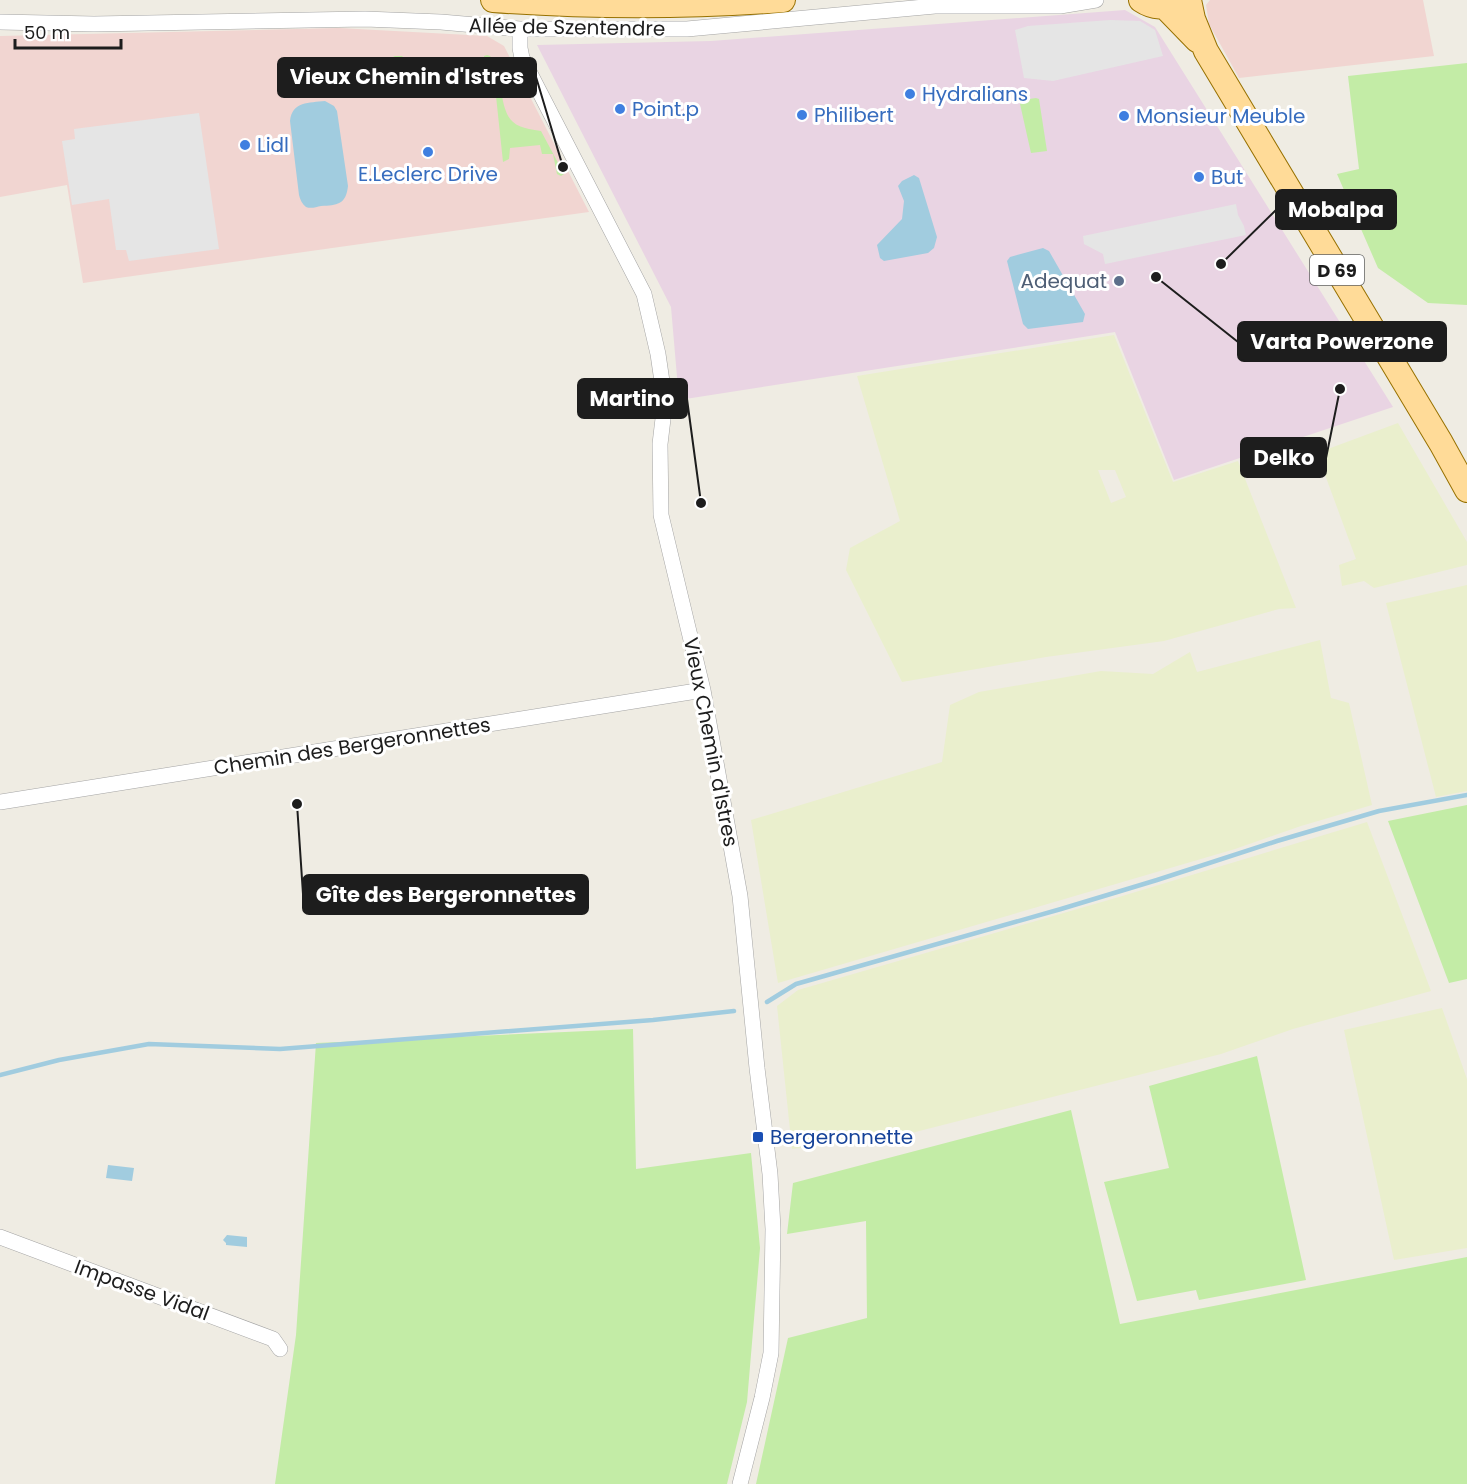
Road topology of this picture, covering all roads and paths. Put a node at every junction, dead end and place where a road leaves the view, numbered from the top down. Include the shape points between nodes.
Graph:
1 (493, 0) edge
2 (783, 0) edge
3 (1096, 0) edge
4 (1141, 0) edge
5 (1189, 0) edge
6 (1172, 3) edge
7 (0, 22) edge
8 (519, 29) junction
9 (1206, 51) junction
10 (1467, 490) edge
11 (703, 690) junction
12 (0, 802) edge
13 (0, 1237) edge
14 (280, 1348) dead end
15 (740, 1484) edge

1 - 2 main road via 629,6
3 - 8 street, Allée de Szentendre via 1060,6 935,6 687,29
4 - 6 main road via 1155,6
5 - 9 main road, D 69
6 - 9 main road, D 69
7 - 8 street, Allée de Szentendre via 364,19
8 - 11 street, Vieux Chemin d'Istres via 522,58 644,294 665,402 660,444 661,515
9 - 10 main road, D 69
11 - 12 street, Chemin des Bergeronnettes
11 - 15 street, Vieux Chemin d'Istres via 740,896 773,1229 771,1353
13 - 14 street, Impasse Vidal via 273,1339

